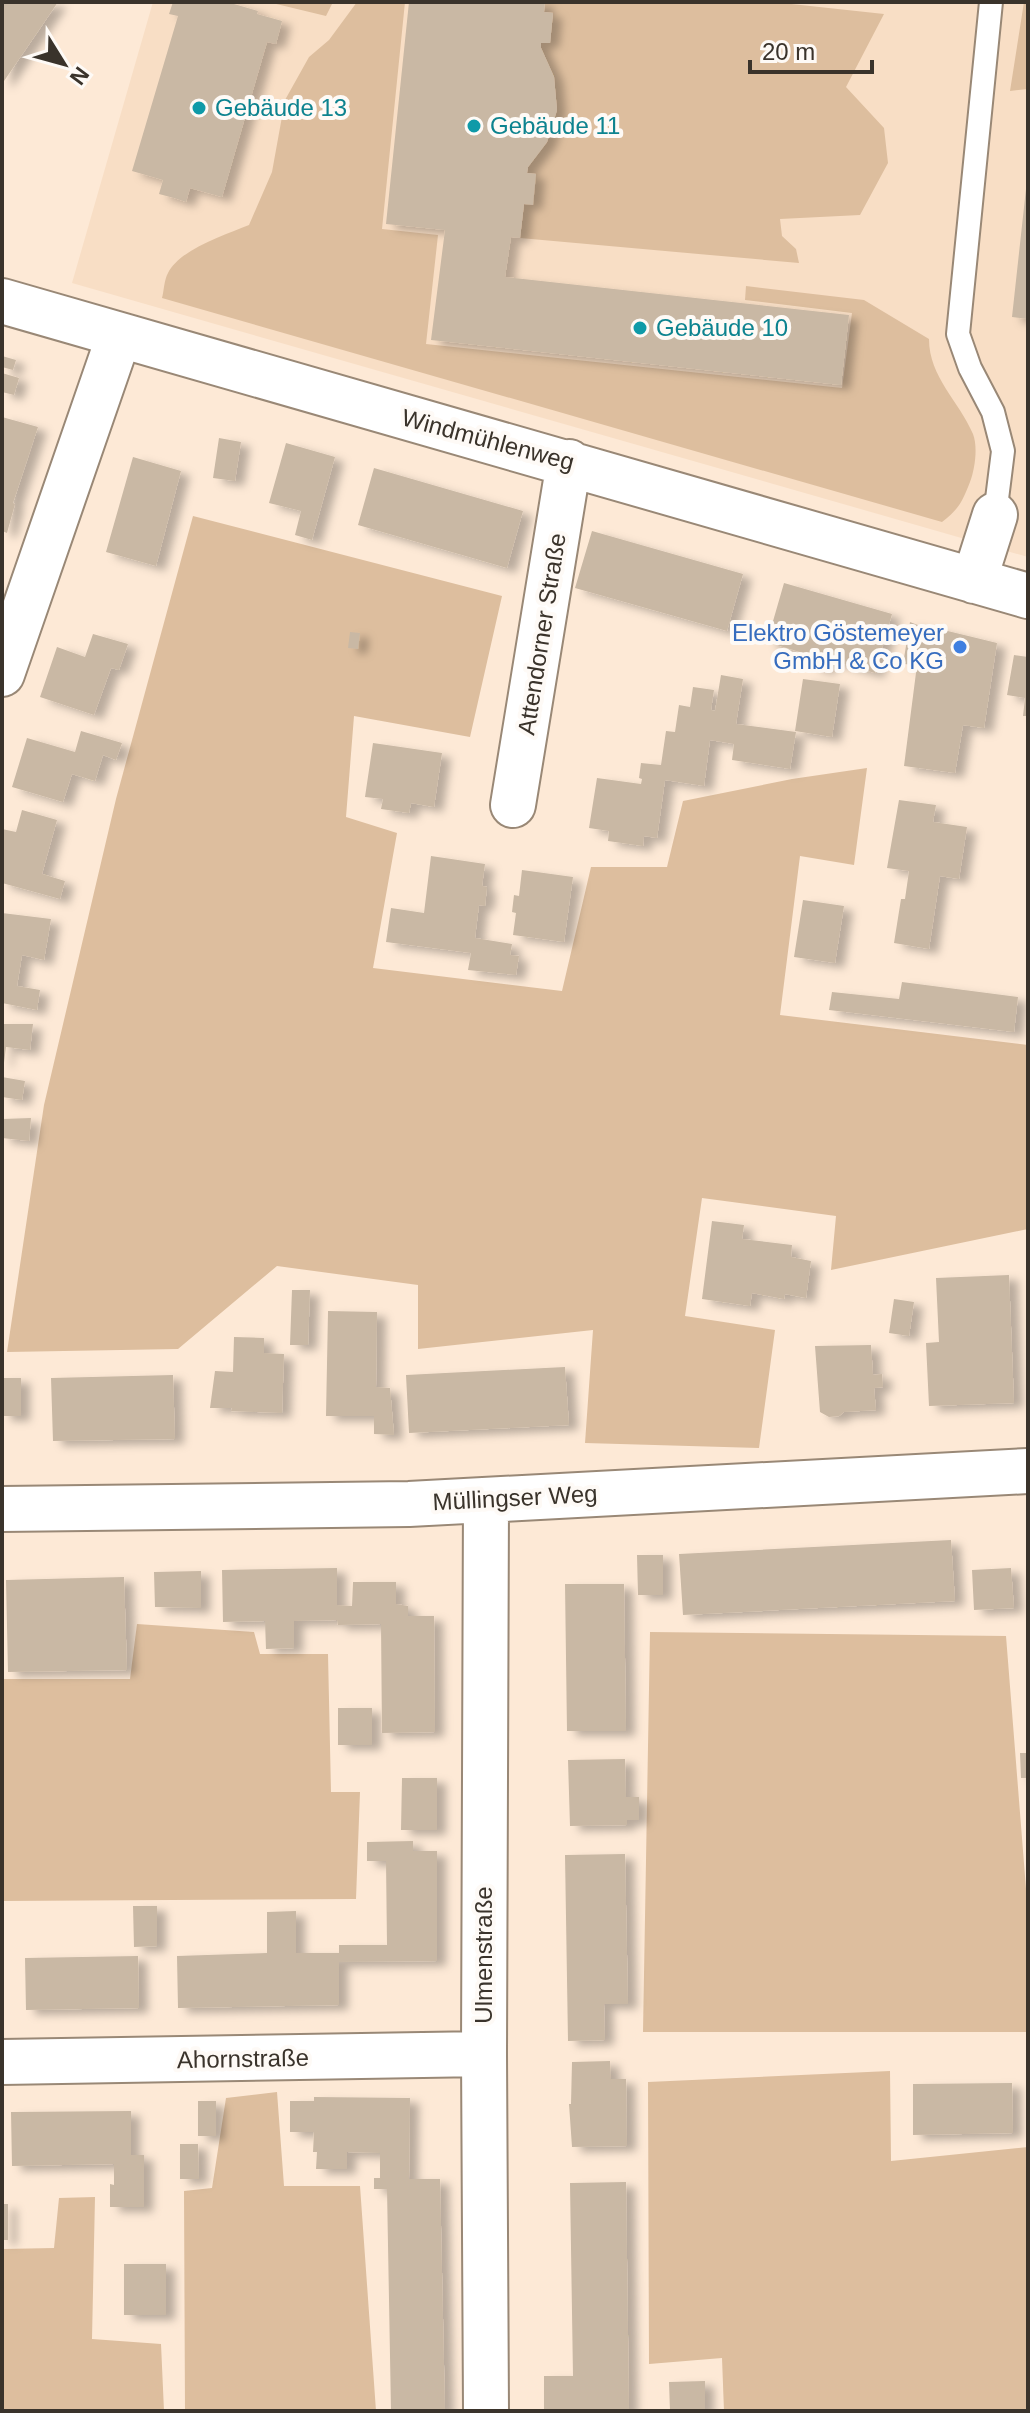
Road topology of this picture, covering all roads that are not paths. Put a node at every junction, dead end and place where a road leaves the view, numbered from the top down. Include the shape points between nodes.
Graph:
1 (991, 2) edge
2 (2, 301) edge
3 (119, 336) junction
4 (569, 462) junction
5 (995, 515) joint
6 (974, 581) junction
7 (1028, 596) edge
8 (2, 674) edge
9 (513, 805) dead end
10 (1028, 1471) edge
11 (486, 1500) junction
12 (2, 1509) edge
13 (484, 2054) junction
14 (2, 2062) edge
15 (486, 2411) edge

1 - 5 lane via 958,334 993,412 1003,451
2 - 3 street, Windmühlenweg
3 - 4 street, Windmühlenweg
3 - 8 street
4 - 6 street, Windmühlenweg
4 - 9 street, Attendorner Straße
5 - 6 street
6 - 7 street, Windmühlenweg
10 - 11 street, Müllingser Weg
11 - 12 street, Müllingser Weg
11 - 13 street, Ulmenstraße
13 - 14 street, Ahornstraße
13 - 15 street, Ulmenstraße

